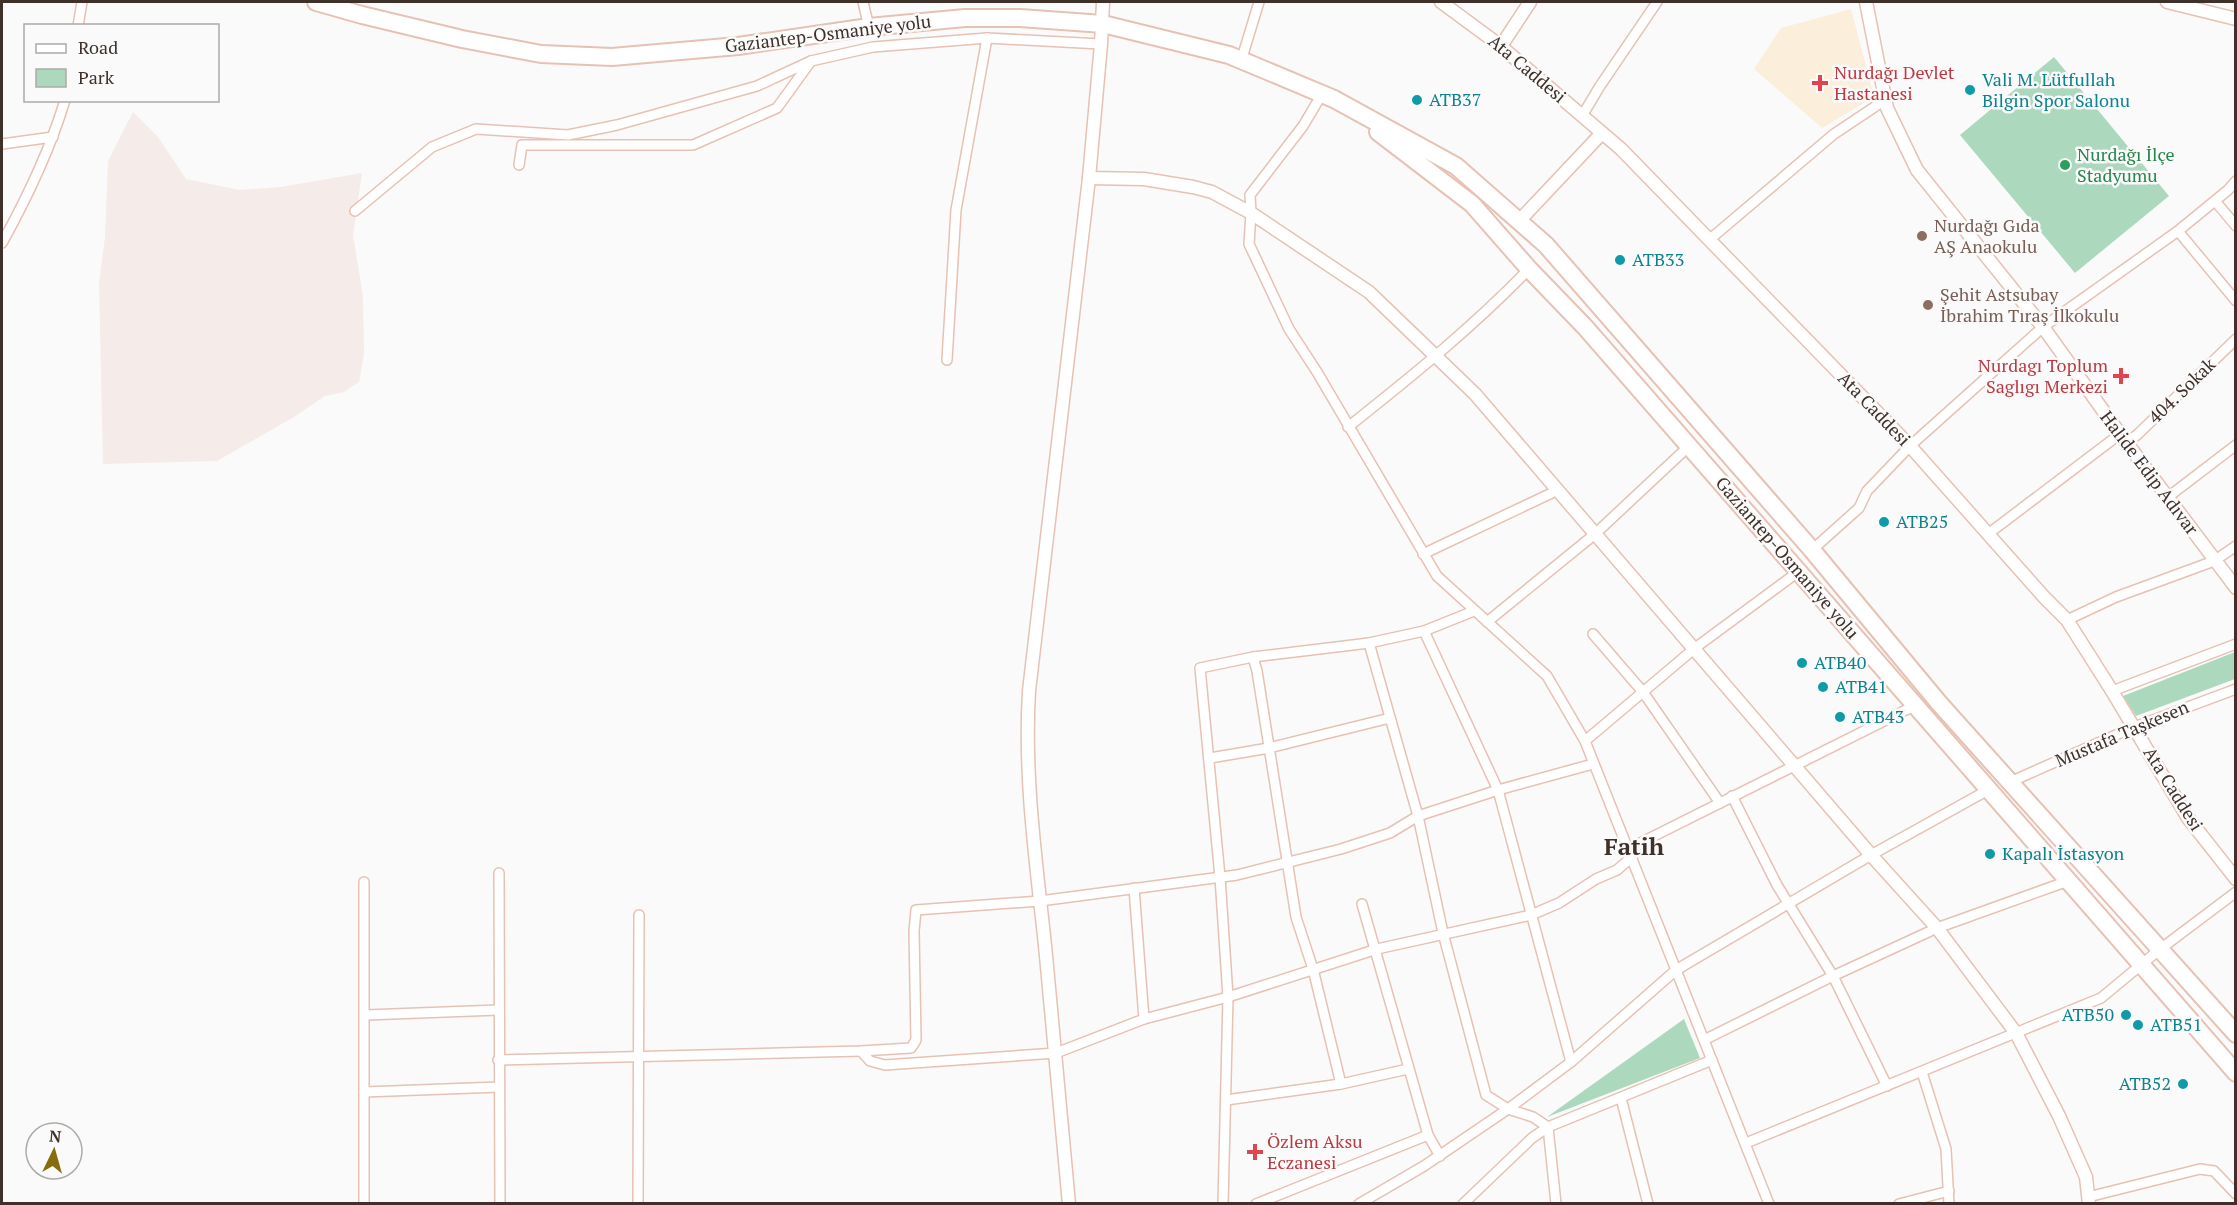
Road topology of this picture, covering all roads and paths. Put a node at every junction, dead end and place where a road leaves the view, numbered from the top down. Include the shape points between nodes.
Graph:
1 (82, 2) edge
2 (316, 2) edge
3 (863, 2) edge
4 (1103, 2) edge
5 (1259, 2) edge
6 (1441, 2) edge
7 (1530, 2) edge
8 (1657, 2) edge
9 (1866, 2) edge
10 (2167, 2) edge
11 (2235, 19) edge
12 (78, 24) edge
13 (1103, 24) junction
14 (868, 27) junction
15 (987, 38) junction
16 (1101, 44) junction
17 (1501, 46) junction
18 (1241, 60) junction
19 (811, 61) junction
20 (1328, 97) junction
21 (1885, 100) junction
22 (64, 102) edge
23 (1582, 116) junction
24 (1602, 133) junction
25 (53, 137) junction
26 (2, 144) edge
27 (519, 165) dead end
28 (1089, 178) junction
29 (2235, 181) edge
30 (2215, 201) junction
31 (355, 211) dead end
32 (1251, 213) junction
33 (1519, 221) junction
34 (2235, 226) edge
35 (2178, 231) junction
36 (1709, 240) junction
37 (2, 243) edge
38 (1529, 269) junction
39 (2235, 301) edge
40 (2043, 327) junction
41 (2235, 339) edge
42 (1436, 356) junction
43 (947, 360) dead end
44 (1348, 428) junction
45 (2123, 438) junction
46 (2235, 445) edge
47 (1689, 446) junction
48 (1910, 446) junction
49 (1558, 490) junction
50 (2168, 497) junction
51 (1595, 534) junction
52 (1988, 534) junction
53 (2235, 546) edge
54 (1812, 550) junction
55 (1424, 554) junction
56 (2214, 561) junction
57 (1798, 572) junction
58 (2235, 588) edge
59 (1474, 610) junction
60 (2067, 620) junction
61 (1487, 622) junction
62 (1424, 631) junction
63 (1593, 634) dead end
64 (1369, 644) junction
65 (2235, 644) edge
66 (1695, 648) junction
67 (1253, 657) junction
68 (2235, 689) edge
69 (2112, 691) junction
70 (1643, 692) junction
71 (1916, 705) junction
72 (1390, 718) junction
73 (2134, 727) junction
74 (1584, 741) junction
75 (1269, 748) junction
76 (1210, 758) junction
77 (1593, 764) junction
78 (1795, 765) junction
79 (2010, 782) junction
80 (1498, 790) junction
81 (1988, 790) junction
82 (1732, 796) junction
83 (1720, 803) junction
84 (1418, 816) junction
85 (1871, 855) junction
86 (1632, 857) junction
87 (1286, 863) junction
88 (499, 873) dead end
89 (1220, 877) junction
90 (2235, 879) edge
91 (2068, 881) junction
92 (364, 882) dead end
93 (1134, 888) junction
94 (2235, 892) edge
95 (1040, 901) junction
96 (1362, 904) dead end
97 (1789, 904) junction
98 (639, 915) dead end
99 (1531, 915) junction
100 (1937, 928) junction
101 (1443, 933) junction
102 (1377, 949) junction
103 (2159, 950) junction
104 (2140, 966) junction
105 (1313, 969) junction
106 (1676, 970) junction
107 (1833, 976) junction
108 (1228, 997) junction
109 (498, 1011) junction
110 (366, 1016) junction
111 (1144, 1019) junction
112 (2016, 1033) junction
113 (2235, 1034) edge
114 (1704, 1041) junction
115 (861, 1051) junction
116 (1056, 1053) junction
117 (640, 1058) junction
118 (498, 1060) junction
119 (1712, 1060) junction
120 (1571, 1062) junction
121 (1408, 1069) junction
122 (1922, 1072) junction
123 (2235, 1073) edge
124 (1341, 1084) junction
125 (1887, 1086) junction
126 (499, 1087) junction
127 (364, 1092) junction
128 (1621, 1098) junction
129 (1226, 1100) junction
130 (1508, 1109) junction
131 (1548, 1127) junction
132 (1428, 1135) junction
133 (1746, 1143) junction
134 (1440, 1156) junction
135 (1949, 1191) junction
136 (2235, 1194) edge
137 (2089, 1200) edge
138 (364, 1203) edge
139 (500, 1203) edge
140 (638, 1203) edge
141 (1069, 1203) edge
142 (1223, 1203) edge
143 (1256, 1203) edge
144 (1359, 1203) edge
145 (1463, 1203) edge
146 (1556, 1203) edge
147 (1648, 1203) edge
148 (1768, 1203) edge
149 (1899, 1203) edge
150 (1949, 1203) edge

1 - 12 street
2 - 14 highway, Gaziantep-Osmaniye yolu via 462,39 553,55 612,57
3 - 14 street
4 - 13 street
5 - 18 street
6 - 17 street, Ata Caddesi
7 - 17 street
8 - 23 street
9 - 21 street, Halide Edip Adıvar
10 - 11 street
13 - 14 highway, Gaziantep-Osmaniye yolu via 965,18
13 - 16 street
13 - 18 highway, Gaziantep-Osmaniye yolu
15 - 16 street
15 - 19 street via 873,48
15 - 43 street via 956,210
16 - 28 street
17 - 23 street, Ata Caddesi
18 - 20 highway, Gaziantep-Osmaniye yolu
19 - 27 street via 777,108 693,145 522,145
19 - 31 street via 757,86 608,128 568,135 476,129 432,147
20 - 32 street via 1250,195
20 - 33 highway, Gaziantep-Osmaniye yolu via 1456,166
20 - 38 highway, Gaziantep-Osmaniye yolu via 1472,204
21 - 36 street via 1825,141
21 - 40 street, Halide Edip Adıvar via 1917,170
22 - 25 street
23 - 24 street, Ata Caddesi
24 - 33 street
24 - 36 street, Ata Caddesi
25 - 26 street
25 - 37 street
28 - 32 street via 1144,179 1193,187 1212,192
28 - 95 street via 1029,691 1029,781
29 - 30 street
30 - 34 street
30 - 35 street
32 - 42 street via 1369,292
32 - 44 street via 1249,244 1289,329
33 - 54 highway, Gaziantep-Osmaniye yolu via 1546,245
35 - 39 street
35 - 40 street
36 - 48 street, Ata Caddesi
38 - 42 street
38 - 47 highway, Gaziantep-Osmaniye yolu
40 - 45 street, Halide Edip Adıvar
40 - 48 street
41 - 45 street, 404. Sokak via 2137,435
42 - 44 street
42 - 49 street via 1475,394
44 - 55 street
45 - 50 street, Halide Edip Adıvar
45 - 52 street, 404. Sokak
46 - 50 street
47 - 51 street
47 - 57 highway, Gaziantep-Osmaniye yolu
48 - 52 street, Ata Caddesi
48 - 54 street via 1866,492 1859,508
49 - 51 street
49 - 55 street
50 - 56 street, Halide Edip Adıvar
51 - 61 street
51 - 66 street
52 - 60 street, Ata Caddesi
53 - 56 street
54 - 79 highway, Gaziantep-Osmaniye yolu
55 - 59 street via 1437,576
56 - 58 street, Halide Edip Adıvar
56 - 60 street via 2116,597
57 - 66 street
57 - 71 highway, Gaziantep-Osmaniye yolu
59 - 61 street
59 - 62 street
60 - 69 street, Ata Caddesi
61 - 74 street via 1547,676
62 - 64 street
62 - 80 street
63 - 70 street
64 - 67 street
64 - 72 street
65 - 69 street
66 - 70 street
66 - 78 street
67 - 75 street
67 - 76 street via 1200,668
68 - 73 street, Mustafa Taşkesen
69 - 73 street, Ata Caddesi
70 - 74 street
70 - 83 street
71 - 78 street
71 - 81 highway, Gaziantep-Osmaniye yolu
72 - 75 street
72 - 84 street
73 - 79 street, Mustafa Taşkesen
73 - 90 street, Ata Caddesi via 2187,818
74 - 77 street
75 - 76 street
75 - 87 street
76 - 89 street
77 - 80 street
77 - 86 street
78 - 82 street
78 - 85 street
79 - 103 highway, Gaziantep-Osmaniye yolu
80 - 84 street
80 - 99 street
81 - 85 street
81 - 91 highway, Gaziantep-Osmaniye yolu
82 - 83 street
82 - 97 street
83 - 86 street via 1638,844
84 - 87 street via 1390,833
84 - 101 street
85 - 97 street
85 - 100 street
86 - 99 street via 1617,870
86 - 106 street
87 - 89 street
87 - 105 street via 1296,917
88 - 109 street
89 - 93 street
89 - 108 street
91 - 100 street
91 - 104 highway, Gaziantep-Osmaniye yolu
92 - 110 street
93 - 95 street
93 - 111 street
94 - 103 street
95 - 115 street via 916,910 914,1044 911,1048
95 - 116 street
96 - 102 street
97 - 106 street
97 - 107 street
98 - 117 street
99 - 101 street
99 - 120 street
100 - 107 street
100 - 112 street
101 - 102 street
101 - 130 street via 1486,1095
102 - 105 street
102 - 121 street
103 - 104 street
103 - 113 highway, Gaziantep-Osmaniye yolu
104 - 112 street via 2101,998
104 - 123 highway, Gaziantep-Osmaniye yolu
105 - 108 street
105 - 124 street
106 - 114 street
106 - 120 street
107 - 114 street
107 - 125 street
108 - 111 street
108 - 129 street
109 - 110 street
109 - 118 street
110 - 127 street
111 - 116 street
112 - 122 street
112 - 137 street via 2060,1116 2086,1177
114 - 119 street
115 - 116 street via 870,1061 885,1065
115 - 117 street
116 - 141 street
117 - 118 street
117 - 140 street
118 - 126 street
119 - 128 street
119 - 133 street
120 - 130 street
121 - 124 street
121 - 132 street
122 - 125 street
122 - 135 street via 1946,1149
124 - 129 street
125 - 133 street
126 - 127 street
126 - 139 street
127 - 138 street
128 - 131 street
128 - 147 street
129 - 142 street
130 - 131 street
130 - 134 street
131 - 145 street
131 - 146 street
132 - 134 street
132 - 143 street
133 - 148 street
134 - 144 street
135 - 149 street
135 - 150 street
136 - 137 street via 2214,1171 2200,1168

